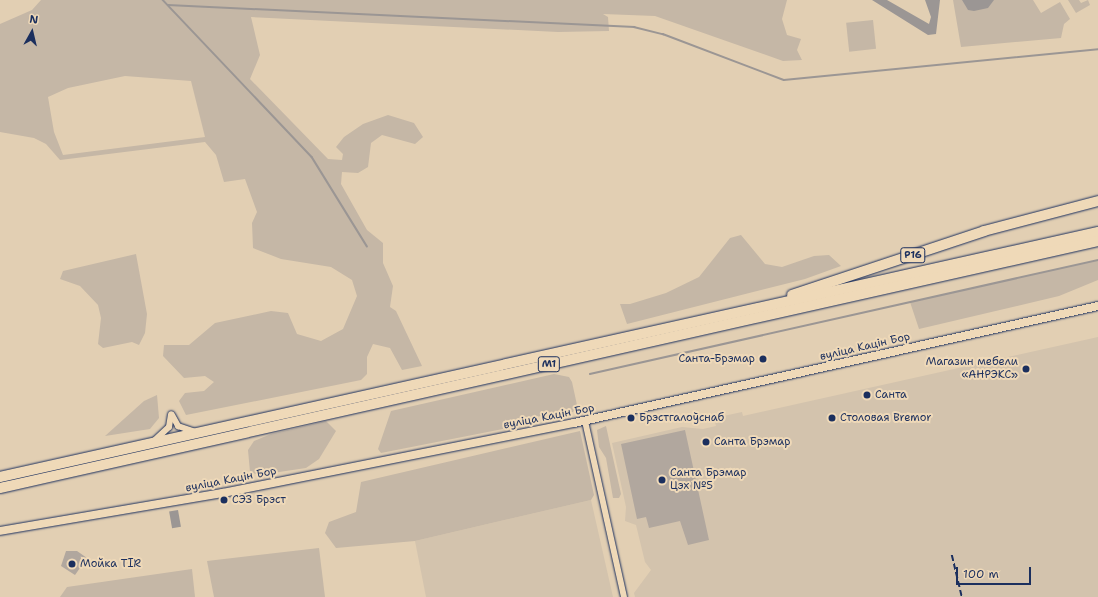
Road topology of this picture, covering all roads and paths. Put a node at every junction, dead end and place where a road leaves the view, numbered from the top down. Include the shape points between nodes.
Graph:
1 (1098, 201) edge
2 (1098, 232) edge
3 (1098, 241) edge
4 (1098, 306) edge
5 (729, 315) junction
6 (585, 421) junction
7 (203, 433) junction
8 (148, 445) junction
9 (0, 477) edge
10 (0, 488) edge
11 (0, 531) edge
12 (624, 597) edge

1 - 5 highway, Р16 via 984,231
2 - 5 highway, М1
3 - 10 highway, М1
4 - 6 main road, вуліца Кацін Бор
5 - 7 highway, М1
6 - 11 main road, вуліца Кацін Бор via 223,493
6 - 12 street
7 - 8 highway, М1
7 - 8 street via 183,429 171,414 169,427
8 - 9 highway, М1

